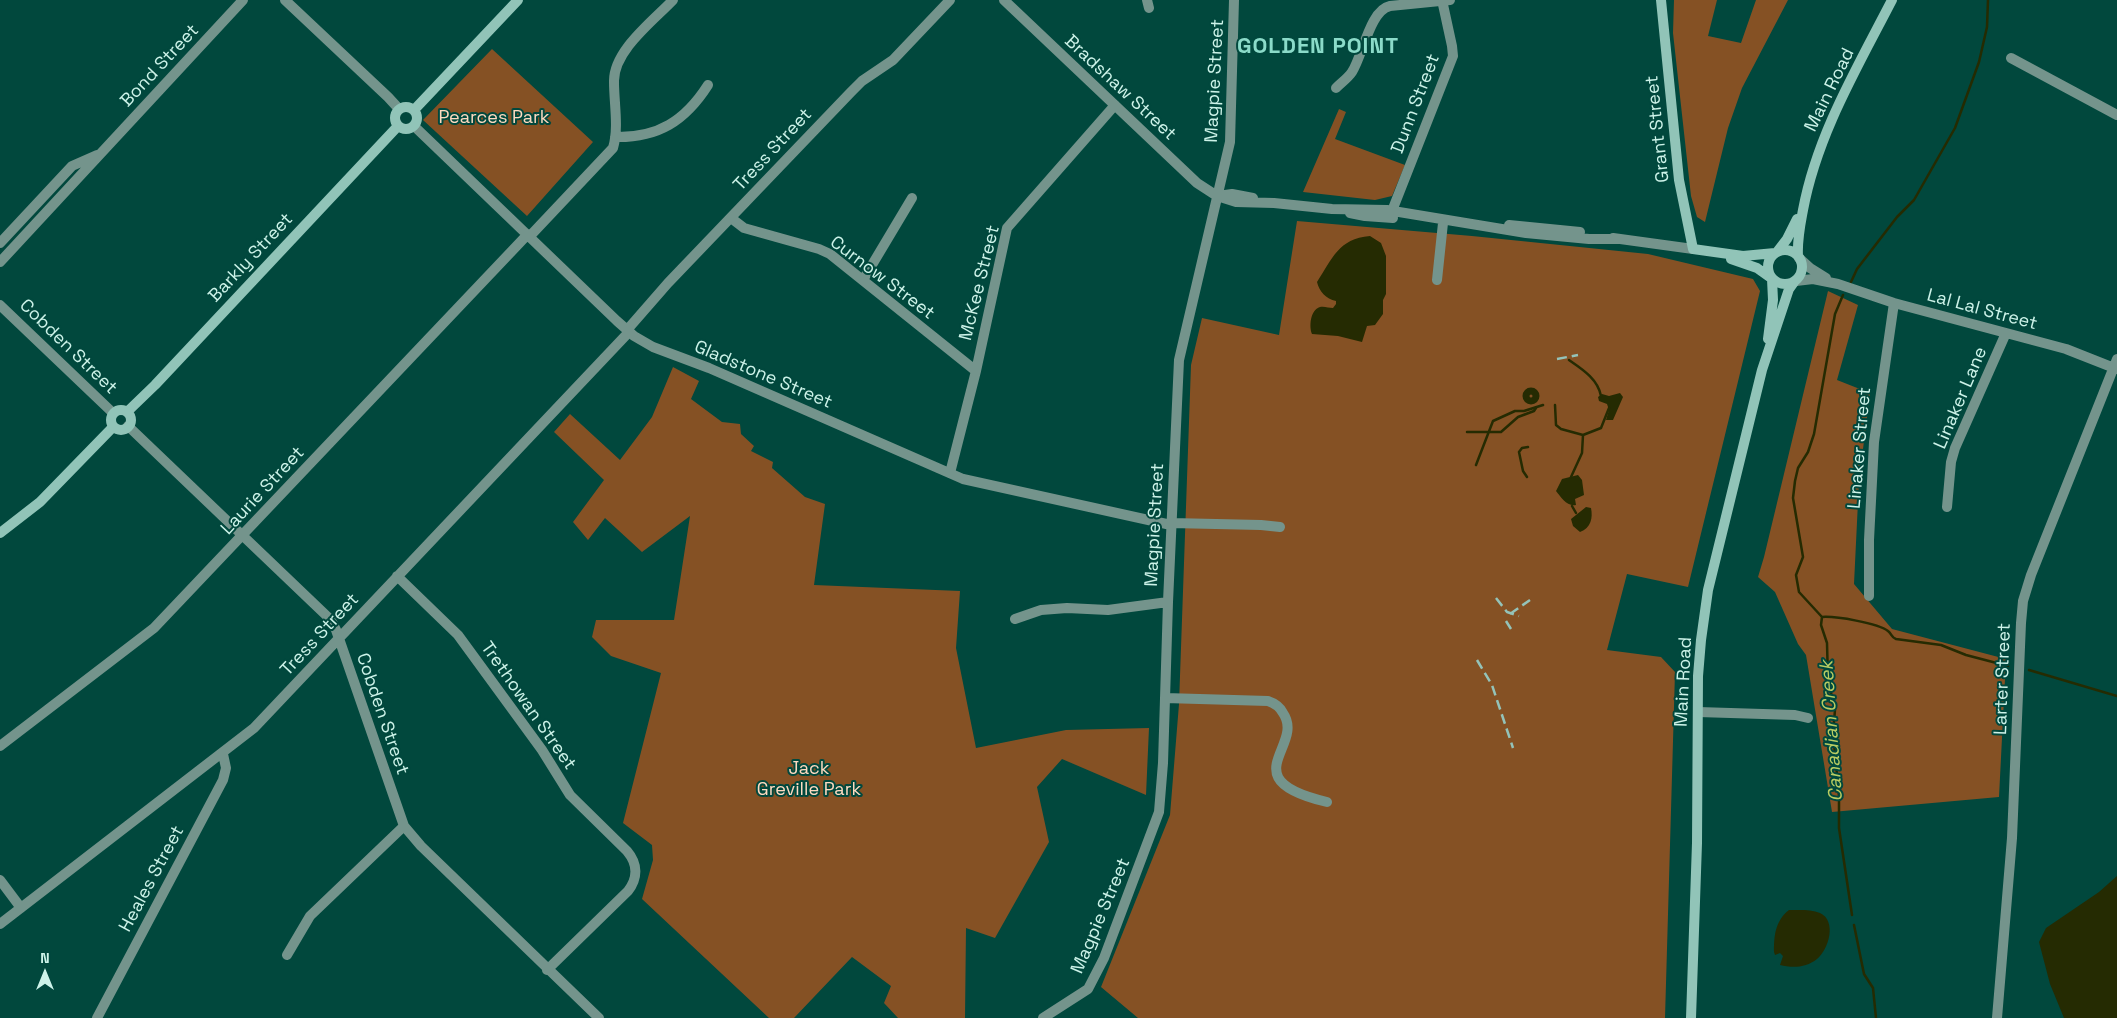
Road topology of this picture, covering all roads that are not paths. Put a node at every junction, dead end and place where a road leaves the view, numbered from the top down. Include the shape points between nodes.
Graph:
1 (243, 0) edge
2 (285, 0) edge
3 (518, 0) edge
4 (673, 0) edge
5 (950, 0) edge
6 (1004, 0) edge
7 (1234, 0) edge
8 (1445, 0) edge
9 (1661, 0) edge
10 (1892, 0) edge
11 (2011, 58) dead end
12 (708, 85) dead end
13 (1336, 88) dead end
14 (1115, 105) junction
15 (399, 109) junction
16 (414, 110) junction
17 (2117, 115) edge
18 (398, 126) junction
19 (414, 126) junction
20 (615, 137) junction
21 (100, 154) junction
22 (1217, 196) junction
23 (1805, 197) junction
24 (912, 198) dead end
25 (1391, 214) junction
26 (731, 218) junction
27 (1443, 223) junction
28 (1461, 223) junction
29 (529, 235) junction
30 (0, 243) edge
31 (1696, 250) junction
32 (1776, 252) junction
33 (1799, 257) junction
34 (0, 262) edge
35 (1772, 278) junction
36 (863, 280) junction
37 (1437, 280) dead end
38 (1794, 282) junction
39 (1838, 284) junction
40 (1894, 303) junction
41 (0, 305) edge
42 (628, 331) junction
43 (2006, 333) junction
44 (1766, 355) junction
45 (2116, 365) edge
46 (976, 371) junction
47 (127, 412) junction
48 (113, 413) junction
49 (128, 426) junction
50 (113, 427) junction
51 (950, 473) junction
52 (1947, 506) dead end
53 (1171, 524) junction
54 (1280, 527) dead end
55 (0, 533) edge
56 (243, 535) junction
57 (397, 576) junction
58 (1869, 596) dead end
59 (1168, 602) junction
60 (1015, 619) dead end
61 (340, 639) junction
62 (1165, 698) junction
63 (1698, 712) junction
64 (1808, 718) dead end
65 (0, 746) edge
66 (223, 754) junction
67 (1327, 802) dead end
68 (404, 826) junction
69 (0, 880) edge
70 (21, 908) junction
71 (0, 924) edge
72 (288, 955) dead end
73 (547, 970) junction
74 (97, 1018) edge
75 (599, 1018) edge
76 (1043, 1018) edge
77 (1691, 1018) edge
78 (1997, 1018) edge

1 - 21 street, Bond Street
2 - 15 street
3 - 16 main road
4 - 20 street, Laurie Street via 616,63
5 - 26 street, Tress Street via 893,60 851,92
6 - 14 street, Bradshaw Street
7 - 22 street, Magpie Street via 1231,134
8 - 13 street via 1382,9 1353,71
8 - 25 street, Dunn Street via 1453,56
9 - 31 main road, Grant Street via 1679,180
10 - 23 main road, Main Road via 1827,129
11 - 17 street
12 - 20 street via 681,116 660,130 640,137
14 - 22 street, Bradshaw Street via 1197,182
14 - 46 street, McKee Street via 1007,228
15 - 16 main road
15 - 18 main road via 395,117
16 - 19 main road via 418,118
18 - 19 main road via 407,130
18 - 47 main road, Barkly Street
19 - 29 street, Gladstone Street
20 - 29 street, Laurie Street via 608,154
21 - 30 street, Bond Street via 72,166
21 - 34 street, Bond Street
22 - 25 street via 1232,194 1365,216
22 - 53 street, Magpie Street via 1179,360
23 - 32 main road, Main Road via 1792,229
23 - 33 main road, Main Road via 1798,237
24 - 36 street
25 - 27 street
25 - 28 street
26 - 36 street, Curnow Street via 744,228 825,252
26 - 42 street, Tress Street via 656,295
27 - 28 street
27 - 37 street
28 - 31 street via 1522,225 1548,232 1594,233
29 - 42 street, Gladstone Street
29 - 56 street, Laurie Street
31 - 32 main road via 1743,256
31 - 35 main road via 1754,267
32 - 33 main road via 1788,250
32 - 35 main road via 1768,264
33 - 38 main road via 1802,270
33 - 39 street, Lal Lal Street via 1810,268
35 - 38 main road via 1782,284
35 - 44 main road, Main Road via 1772,312
36 - 46 street, Curnow Street
38 - 39 street, Lal Lal Street via 1813,279
38 - 44 main road, Main Road
39 - 40 street, Lal Lal Street
40 - 43 street, Lal Lal Street
40 - 58 street, Linaker Street via 1874,442
41 - 48 street, Cobden Street
42 - 51 street, Gladstone Street via 658,349
42 - 57 street, Tress Street
43 - 45 street, Lal Lal Street
43 - 52 street, Linaker Lane via 1955,448
44 - 63 main road, Main Road via 1708,590 1699,658
45 - 78 street, Larter Street via 2023,601 2012,838
46 - 51 street, McKee Street
47 - 48 main road
47 - 49 main road via 131,420
48 - 50 main road via 110,420
49 - 50 main road via 121,430
49 - 56 street, Cobden Street
50 - 55 main road via 40,502
51 - 53 street, Gladstone Street via 981,484
53 - 54 street, Gladstone Street
53 - 59 street, Magpie Street
56 - 61 street, Cobden Street via 325,613
56 - 65 street, Laurie Street via 148,634
57 - 61 street, Tress Street
57 - 73 street, Trethowan Street via 458,635 542,750 570,796 630,855 636,865 631,887
59 - 60 street via 1108,610 1041,610
59 - 62 street, Magpie Street
61 - 66 street, Tress Street via 254,728
61 - 68 street, Cobden Street
62 - 67 street via 1265,701 1274,704 1285,715 1288,728 1277,760 1280,778 1296,793
62 - 76 street, Magpie Street via 1159,812 1128,898 1088,989
63 - 64 street
63 - 77 main road, Main Road
66 - 70 street, Tress Street
66 - 74 street, Heales Street via 226,768 223,780
68 - 72 street via 310,916
68 - 73 street, Cobden Street
69 - 70 street
70 - 71 street, Tress Street
73 - 75 street, Cobden Street

